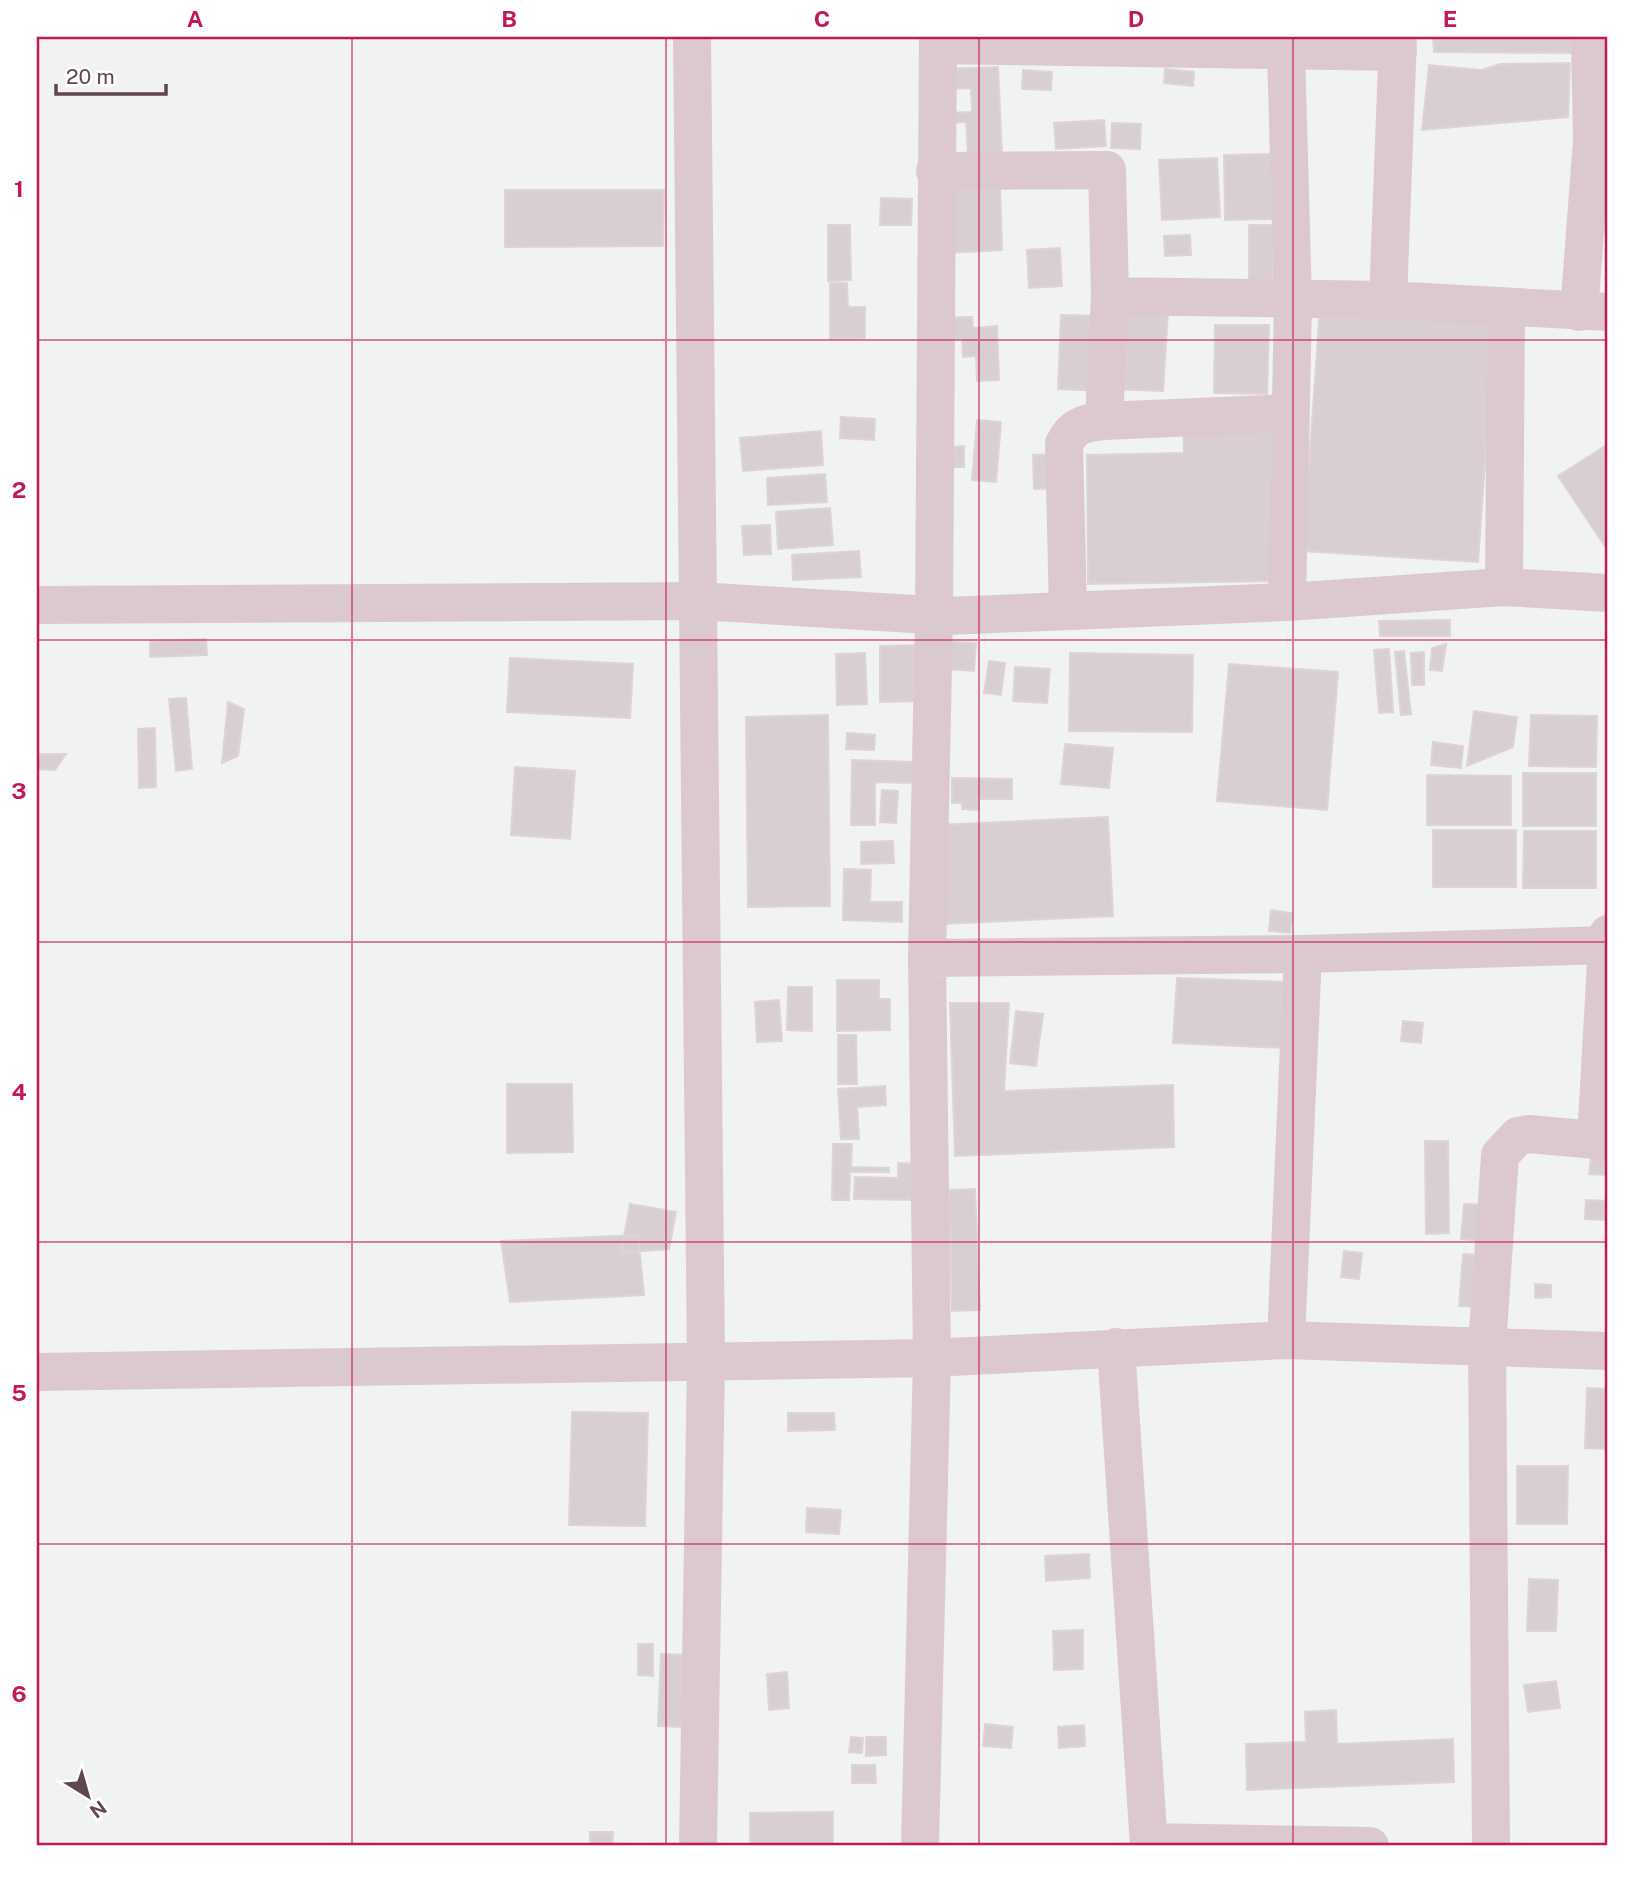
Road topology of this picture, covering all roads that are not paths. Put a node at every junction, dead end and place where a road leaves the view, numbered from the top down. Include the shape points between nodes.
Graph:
1 (692, 37) edge
2 (938, 41) edge
3 (1398, 45) edge
4 (1596, 45) edge
5 (1286, 52) junction
6 (1600, 141) edge
7 (935, 171) junction
8 (1110, 296) junction
9 (1388, 300) junction
10 (1293, 301) junction
11 (1506, 306) junction
12 (1594, 312) edge
13 (1289, 413) junction
14 (1104, 421) junction
15 (1504, 587) junction
16 (1608, 593) edge
17 (698, 601) junction
18 (1287, 602) junction
19 (37, 604) edge
20 (1068, 611) junction
21 (934, 615) junction
22 (1608, 940) edge
23 (1303, 954) junction
24 (927, 958) junction
25 (1602, 1140) edge
26 (1286, 1340) junction
27 (1116, 1347) junction
28 (1487, 1348) junction
29 (1608, 1350) edge
30 (932, 1359) junction
31 (706, 1362) junction
32 (37, 1372) edge
33 (1149, 1844) edge
34 (698, 1846) edge
35 (920, 1846) edge
36 (1370, 1846) edge
37 (1491, 1846) edge

1 - 17 street
2 - 5 street
2 - 7 street
3 - 5 street
3 - 9 street
4 - 6 street
5 - 10 street
6 - 12 street
7 - 8 street via 1107,170
7 - 21 street
8 - 10 street
8 - 14 street
9 - 10 street
9 - 11 street
10 - 13 street
11 - 12 street
11 - 15 street
13 - 14 street
13 - 18 street
14 - 20 street via 1084,423 1064,444
15 - 16 street
15 - 18 street
17 - 19 street
17 - 21 street
17 - 31 street
18 - 20 street
20 - 21 street
21 - 24 street
22 - 23 street
22 - 25 street
23 - 24 street
23 - 26 street
24 - 30 street
25 - 28 street via 1529,1134 1506,1145 1500,1156
26 - 27 street
26 - 28 street
27 - 30 street
27 - 33 street
28 - 29 street
28 - 37 street
30 - 31 street
30 - 35 street
31 - 32 street
31 - 34 street
33 - 36 street

